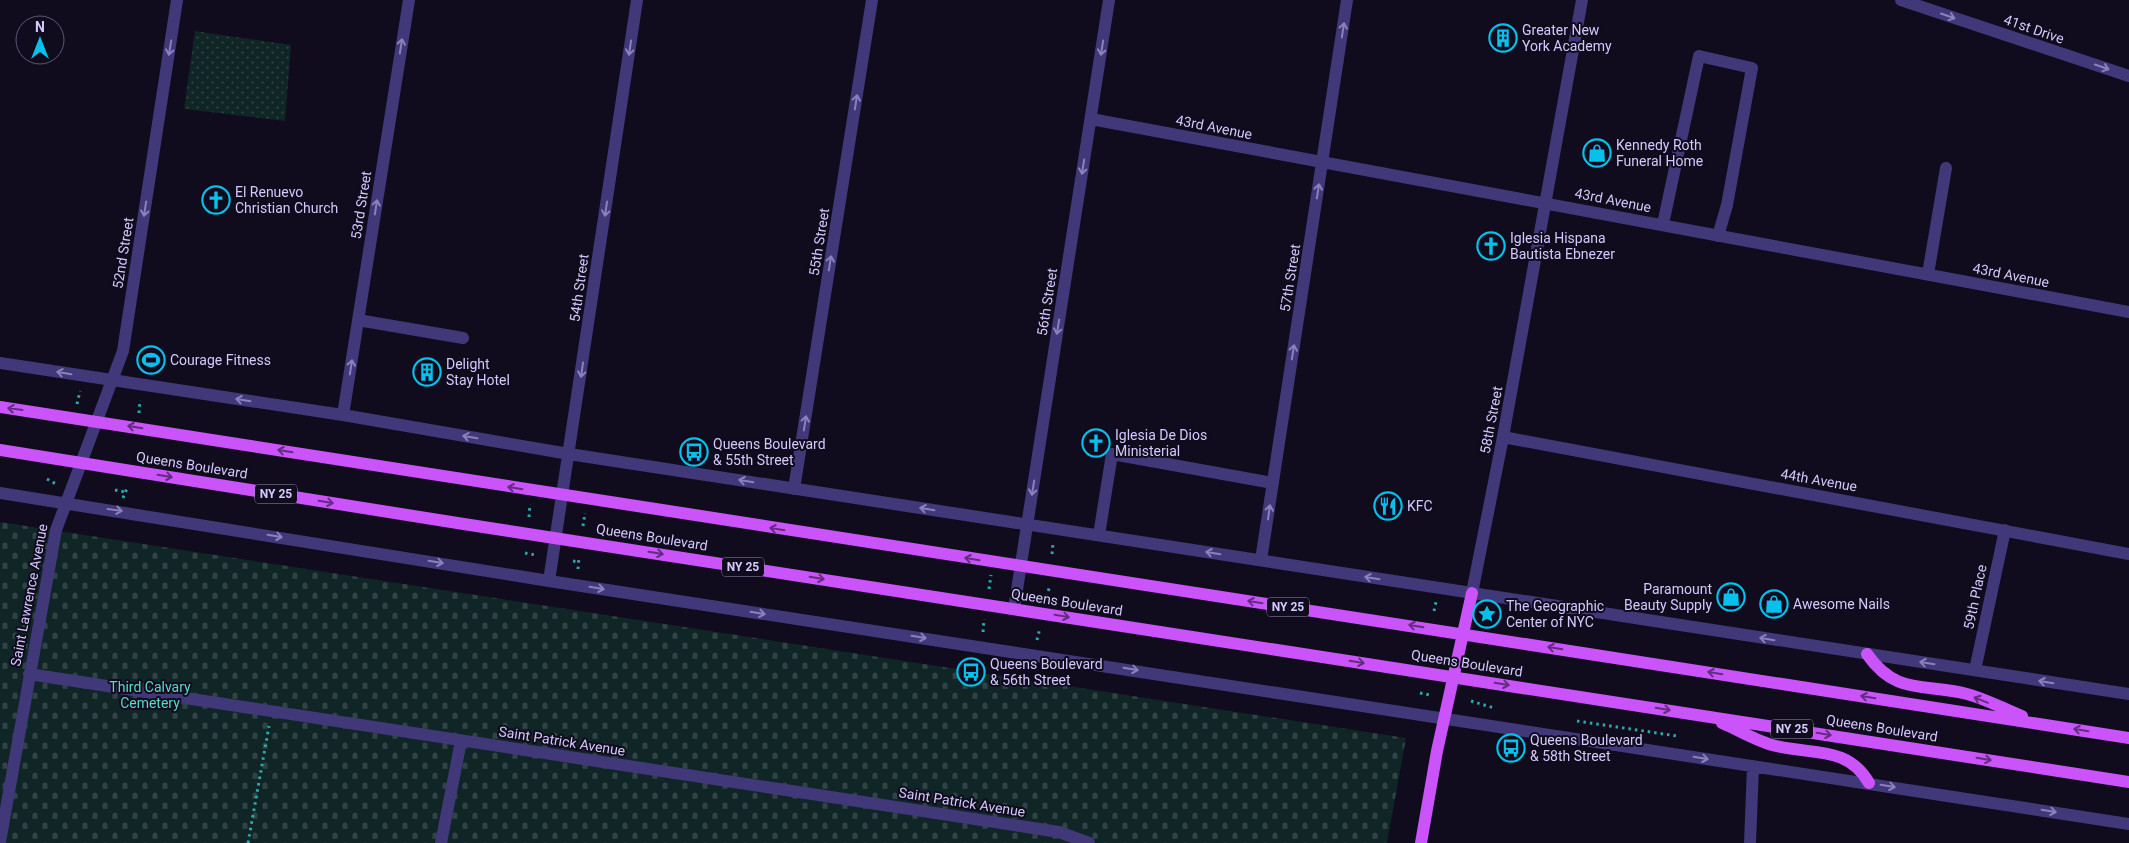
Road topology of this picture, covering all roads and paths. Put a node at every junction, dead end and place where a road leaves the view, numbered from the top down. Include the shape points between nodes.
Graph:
1 (177, 0) edge
2 (409, 0) edge
3 (637, 0) edge
4 (872, 0) edge
5 (1109, 0) edge
6 (1347, 0) edge
7 (1582, 0) edge
8 (1901, 0) edge
9 (2129, 76) edge
10 (1091, 119) junction
11 (1322, 163) junction
12 (1946, 168) dead end
13 (1547, 203) junction
14 (1663, 224) junction
15 (1718, 236) junction
16 (1928, 274) junction
17 (2129, 312) edge
18 (358, 320) junction
19 (463, 338) dead end
20 (0, 364) edge
21 (113, 381) junction
22 (81, 388) dead end
23 (140, 397) dead end
24 (77, 404) dead end
25 (0, 407) edge
26 (139, 413) dead end
27 (343, 415) junction
28 (98, 421) junction
29 (1504, 437) junction
30 (0, 450) edge
31 (569, 454) junction
32 (82, 463) junction
33 (48, 473) dead end
34 (47, 479) junction
35 (1273, 483) junction
36 (59, 485) dead end
37 (128, 486) dead end
38 (45, 487) dead end
39 (794, 489) junction
40 (115, 490) dead end
41 (125, 492) junction
42 (0, 493) edge
43 (563, 496) junction
44 (122, 501) dead end
45 (66, 503) junction
46 (531, 503) dead end
47 (585, 512) dead end
48 (529, 517) dead end
49 (1027, 525) junction
50 (583, 527) dead end
51 (2005, 530) junction
52 (1099, 535) junction
53 (556, 538) junction
54 (526, 546) dead end
55 (525, 553) junction
56 (580, 554) dead end
57 (2129, 554) edge
58 (538, 555) dead end
59 (1261, 560) junction
60 (523, 561) dead end
61 (573, 561) dead end
62 (578, 562) junction
63 (1021, 566) junction
64 (578, 569) dead end
65 (991, 575) dead end
66 (549, 581) junction
67 (1050, 583) dead end
68 (989, 589) dead end
69 (1472, 593) junction
70 (1046, 597) dead end
71 (1014, 609) junction
72 (984, 616) dead end
73 (1041, 626) dead end
74 (983, 632) dead end
75 (1464, 634) junction
76 (1037, 640) dead end
77 (1867, 654) junction
78 (1976, 670) junction
79 (29, 674) junction
80 (1454, 676) junction
81 (1421, 688) dead end
82 (1420, 693) junction
83 (1479, 694) dead end
84 (2129, 694) edge
85 (1430, 695) dead end
86 (1419, 700) dead end
87 (1471, 701) dead end
88 (1478, 702) junction
89 (1477, 710) dead end
90 (272, 712) junction
91 (1706, 716) junction
92 (1445, 718) junction
93 (2042, 724) junction
94 (2129, 738) edge
95 (461, 741) junction
96 (1754, 767) junction
97 (2129, 782) edge
98 (1869, 783) junction
99 (2129, 824) edge
100 (0, 842) edge
101 (248, 843) edge
102 (441, 843) edge
103 (1089, 843) edge
104 (1421, 843) edge
105 (1750, 843) edge

1 -> 21 street, 52nd Street via 123,350
18 -> 2 street, 53rd Street
3 -> 31 street, 54th Street
39 -> 4 street, 55th Street
5 -> 10 street, 56th Street
11 -> 6 street, 57th Street
7 - 13 street, 58th Street
8 -> 9 street, 41st Drive
10 - 11 street, 43rd Avenue
10 -> 49 street, 56th Street
11 - 13 street, 43rd Avenue
35 -> 11 street, 57th Street
12 - 16 street
13 - 14 street, 43rd Avenue
13 - 29 street, 58th Street
14 - 15 street, 43rd Avenue
14 - 15 street via 1699,56 1752,68 1727,205
15 - 16 street, 43rd Avenue
16 - 17 street, 43rd Avenue
18 - 19 street
27 -> 18 street, 53rd Street
21 -> 20 street
27 -> 21 street
21 - 28 street, 52nd Street
22 - 24 path
23 - 26 path
28 -> 25 main road, Queens Boulevard / NY 25
31 -> 27 street
28 - 32 street, 52nd Street
43 -> 28 main road, Queens Boulevard / NY 25
29 - 51 street, 44th Avenue
29 - 69 street, 58th Street
30 - 32 main road, Queens Boulevard / NY 25
39 -> 31 street
31 - 43 street, 54th Street
32 - 45 street, 52nd Street
32 -> 53 main road, Queens Boulevard / NY 25
33 - 34 path
34 - 36 path
34 - 38 path
35 - 52 street via 1112,454
59 -> 35 street, 57th Street
37 - 41 path
49 -> 39 street
40 - 41 path
41 - 44 path
42 - 45 street
43 - 53 street, 54th Street
63 -> 43 main road, Queens Boulevard / NY 25
45 -> 66 street
45 - 79 street, Saint Lawrence Avenue via 56,530
46 - 48 path
47 - 50 path
49 - 52 street
49 - 63 street, 56th Street
51 - 57 street, 44th Avenue
51 - 78 street, 59th Place
59 -> 52 street
53 - 66 street, 54th Street
53 -> 71 main road, Queens Boulevard / NY 25
54 - 55 path
55 - 58 path
55 - 60 path
56 - 62 path
69 -> 59 street
61 - 62 path
62 - 64 path
63 - 71 street, 56th Street
75 -> 63 main road, Queens Boulevard / NY 25
65 - 68 path
66 -> 92 street
67 - 70 path
69 - 75 main road, 58th Street
77 -> 69 street
71 -> 80 main road, Queens Boulevard / NY 25
72 - 74 path
73 - 76 path
75 - 80 main road, 58th Street
93 -> 75 main road, Queens Boulevard / NY 25
78 -> 77 street
93 -> 77 main road via 1967,694 1894,681 1880,671
84 -> 78 street
79 - 90 street, Saint Patrick Avenue
79 - 100 street, Saint Lawrence Avenue
80 -> 91 main road, Queens Boulevard / NY 25
80 - 92 main road, 58th Street
81 - 82 path
82 - 85 path
82 - 86 path
83 - 88 path
87 - 88 path
88 - 89 path
90 - 95 street, Saint Patrick Avenue
90 - 101 path
91 -> 97 main road, Queens Boulevard / NY 25
91 - 98 main road via 1774,746 1844,757 1858,767
92 -> 96 street
92 - 104 main road, 58th Street
94 -> 93 main road, Queens Boulevard / NY 25
95 - 102 street
95 - 103 street, Saint Patrick Avenue via 1059,832
96 - 98 street
96 - 105 street
98 -> 99 street

